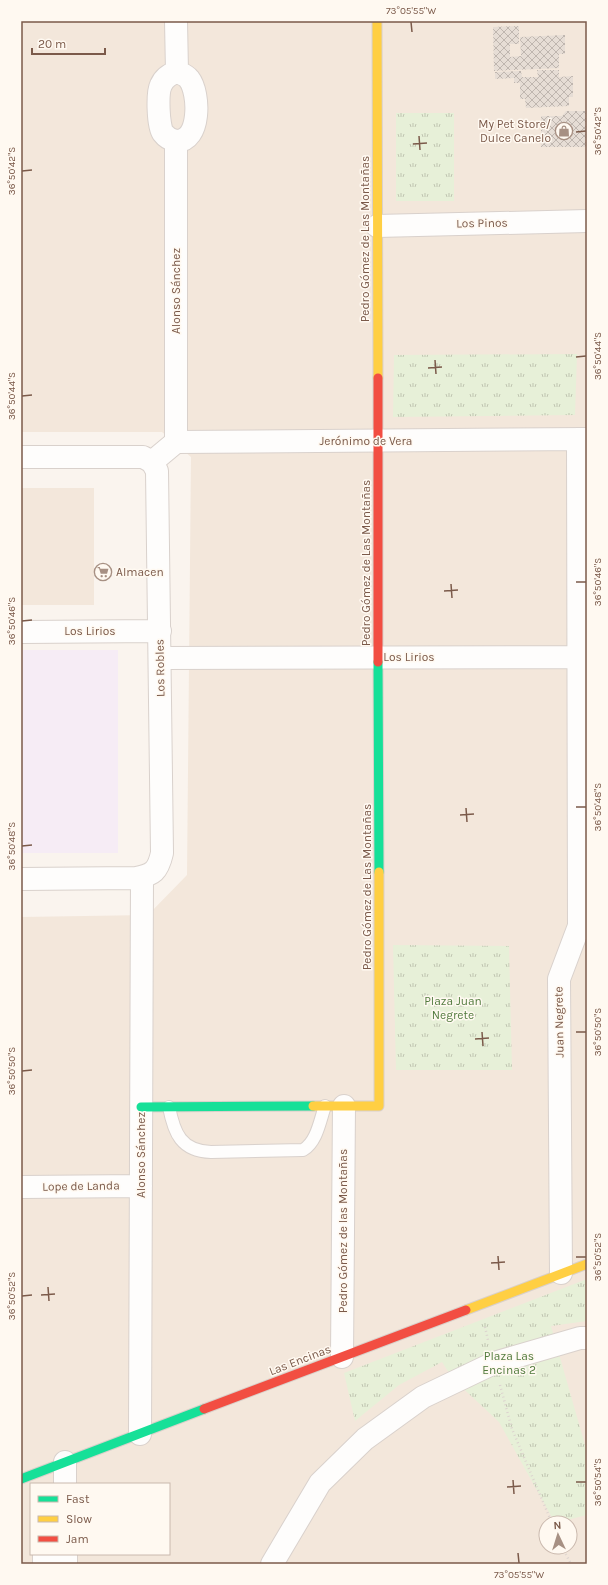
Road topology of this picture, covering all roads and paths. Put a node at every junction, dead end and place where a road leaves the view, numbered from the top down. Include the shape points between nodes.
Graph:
1 (176, 21) edge
2 (376, 21) edge
3 (176, 72) junction
4 (176, 141) junction
5 (587, 221) edge
6 (377, 226) junction
7 (582, 439) edge
8 (378, 440) junction
9 (176, 442) junction
10 (21, 457) edge
11 (152, 462) junction
12 (160, 631) junction
13 (21, 632) edge
14 (583, 657) edge
15 (160, 658) junction
16 (378, 658) junction
17 (142, 877) junction
18 (21, 879) edge
19 (334, 1106) junction
20 (142, 1107) junction
21 (169, 1107) junction
22 (141, 1186) junction
23 (21, 1187) edge
24 (587, 1264) edge
25 (561, 1273) junction
26 (482, 1304) junction
27 (587, 1338) edge
28 (342, 1357) junction
29 (494, 1363) junction
30 (140, 1434) junction
31 (65, 1462) junction
32 (43, 1477) edge
33 (21, 1479) edge
34 (65, 1483) edge
35 (549, 1515) edge
36 (566, 1555) edge
37 (272, 1564) edge
38 (571, 1564) edge

1 - 3 street
2 - 6 street, Pedro Gómez de Las Montañas
3 - 4 street via 163,81 159,91 161,128 166,137
3 - 4 street via 184,74 194,86 196,121 192,133
4 - 9 street, Alonso Sánchez
5 - 6 street, Los Pinos
6 - 8 street, Pedro Gómez de Las Montañas
7 - 8 street, Jerónimo de Vera
7 - 14 street, Juan Negrete
8 - 9 street, Jerónimo de Vera
8 - 16 street, Pedro Gómez de Las Montañas
9 - 11 street
10 - 11 street via 143,457
11 - 12 street, Los Robles via 158,477
12 - 13 street, Los Lirios
12 - 15 street, Los Robles
14 - 16 street, Los Lirios
14 - 25 street, Juan Negrete via 579,926 559,979
15 - 16 street, Los Lirios
15 - 17 street, Los Robles via 162,853 156,870
16 - 19 street, Pedro Gómez de Las Montañas via 379,1106
17 - 18 street, Los Robles
17 - 20 street, Alonso Sánchez
19 - 21 street
19 - 21 lane via 313,1141 303,1150 211,1152 201,1152 184,1143 174,1129
19 - 28 street, Pedro Gómez de las Montañas
20 - 21 street
20 - 22 street, Alonso Sánchez
22 - 23 street, Lope de Landa
22 - 30 street, Alonso Sánchez
24 - 25 street, Las Encinas
25 - 26 street, Las Encinas
26 - 28 street, Las Encinas
26 - 29 path
27 - 29 street
28 - 30 street, Las Encinas
29 - 35 path via 512,1429
29 - 37 street via 423,1397 365,1439 320,1483
30 - 31 street, Las Encinas
31 - 32 street, Las Encinas
31 - 34 street
32 - 33 street, Las Encinas
36 - 38 path

